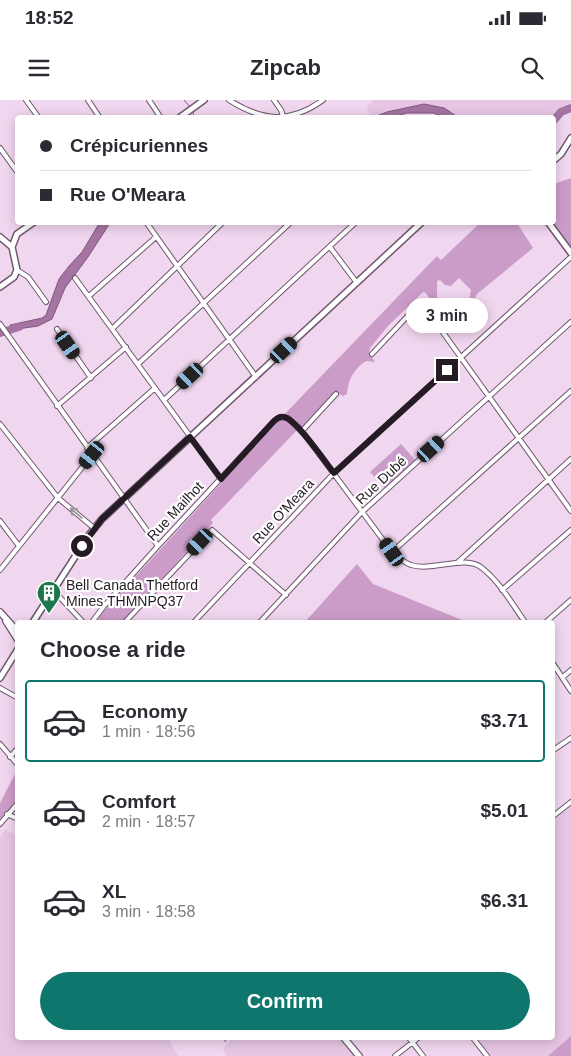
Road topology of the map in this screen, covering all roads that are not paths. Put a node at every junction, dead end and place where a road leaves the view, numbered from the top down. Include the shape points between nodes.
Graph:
1 (26, 100) edge
2 (88, 100) edge
3 (149, 100) edge
4 (204, 100) edge
5 (229, 100) edge
6 (274, 100) edge
7 (323, 100) edge
8 (36, 115) edge
9 (98, 115) edge
10 (159, 115) edge
11 (182, 115) edge
12 (253, 115) edge
13 (283, 115) edge
14 (287, 115) edge
15 (571, 138) edge
16 (0, 148) edge
17 (556, 158) edge
18 (15, 169) edge
19 (30, 225) edge
20 (149, 225) edge
21 (220, 225) edge
22 (288, 225) edge
23 (353, 225) edge
24 (419, 225) edge
25 (550, 225) edge
26 (0, 237) edge
27 (156, 237) junction
28 (12, 247) junction
29 (330, 247) junction
30 (571, 253) edge
31 (571, 257) edge
32 (178, 267) junction
33 (17, 270) junction
34 (75, 278) dead end
35 (357, 283) junction
36 (0, 287) edge
37 (89, 296) junction
38 (46, 302) dead end
39 (204, 304) junction
40 (571, 322) edge
41 (1, 325) edge
42 (57, 329) dead end
43 (112, 329) junction
44 (230, 340) junction
45 (126, 347) junction
46 (372, 354) dead end
47 (461, 358) junction
48 (138, 364) junction
49 (256, 377) junction
50 (91, 378) junction
51 (155, 388) junction
52 (571, 391) edge
53 (336, 394) dead end
54 (489, 397) junction
55 (164, 400) junction
56 (57, 406) junction
57 (0, 424) edge
58 (302, 432) junction
59 (190, 437) junction
60 (518, 439) junction
61 (87, 448) junction
62 (92, 455) junction
63 (571, 460) edge
64 (334, 473) junction
65 (221, 479) junction
66 (548, 479) junction
67 (58, 498) junction
68 (124, 500) junction
69 (571, 511) edge
70 (362, 512) junction
71 (0, 520) edge
72 (94, 528) junction
73 (571, 530) edge
74 (19, 546) junction
75 (158, 546) junction
76 (392, 552) junction
77 (458, 562) junction
78 (250, 563) junction
79 (0, 570) edge
80 (53, 590) junction
81 (502, 590) junction
82 (286, 595) junction
83 (571, 600) edge
84 (0, 612) edge
85 (5, 619) junction
86 (35, 620) edge
87 (81, 620) edge
88 (94, 620) edge
89 (129, 620) edge
90 (196, 620) edge
91 (262, 620) edge
92 (524, 620) edge
93 (548, 620) edge
94 (15, 629) edge
95 (15, 635) edge
96 (15, 654) edge
97 (555, 666) edge
98 (571, 670) edge
99 (563, 677) junction
100 (0, 678) edge
101 (0, 688) edge
102 (571, 691) edge
103 (15, 696) edge
104 (571, 738) edge
105 (0, 744) edge
106 (3, 748) junction
107 (555, 749) edge
108 (15, 752) edge
109 (0, 754) edge
110 (10, 758) junction
111 (15, 762) edge
112 (571, 802) edge
113 (15, 806) edge
114 (7, 814) junction
115 (555, 815) edge
116 (15, 818) edge
117 (0, 824) edge
118 (346, 1040) edge
119 (415, 1040) edge
120 (474, 1040) edge
121 (412, 1042) junction
122 (358, 1056) edge
123 (395, 1056) edge
124 (423, 1056) edge
125 (487, 1056) edge

1 - 8 street
2 - 9 street
3 - 10 street
4 - 11 street
5 - 12 street
6 - 13 street
7 - 14 street via 305,111
15 - 17 street
16 - 18 street
19 - 28 street via 17,234
20 - 27 street
21 - 32 street
22 - 39 street
23 - 29 street
24 - 35 street
25 - 30 street
26 - 28 street
27 - 32 street
27 - 37 street
28 - 33 street
29 - 35 street
29 - 44 street
31 - 47 street, Rue O'Meara
32 - 39 street
32 - 43 street
33 - 36 street
33 - 38 street via 28,277
34 - 37 street
35 - 49 street
37 - 43 street
39 - 44 street
39 - 48 street
40 - 54 street, Rue Dubé
41 - 56 street
42 - 50 street
43 - 45 street
44 - 49 street
44 - 55 street
45 - 48 street
45 - 50 street
46 - 47 street via 420,304
47 - 54 street
47 - 64 street, Rue O'Meara
48 - 51 street
49 - 59 street
50 - 56 street
51 - 55 street
51 - 61 street
52 - 60 street
53 - 58 street
54 - 60 street
54 - 70 street, Rue Dubé
55 - 59 street
56 - 61 street
57 - 67 street
58 - 64 street, Rue Mailhot
58 - 65 street, Rue Mailhot via 288,418 278,418
59 - 65 street
59 - 68 street
60 - 66 street
60 - 76 street
61 - 62 street
62 - 67 street
62 - 68 street
63 - 66 street
64 - 70 street, Rue Mailhot
64 - 78 street, Rue O'Meara
65 - 75 street, Rue Mailhot
66 - 69 street
66 - 77 street
72 -> 67 street
67 - 74 street
68 - 72 street
68 - 75 street
70 - 76 street, Rue Mailhot
70 - 82 street, Rue Dubé
71 - 74 street
72 - 80 street
73 - 81 street
74 - 79 street
75 - 88 street, Rue Mailhot
76 - 77 street via 410,565 429,567
77 - 81 street via 481,566
78 - 82 street
78 - 89 street via 212,530
78 - 90 street, Rue O'Meara
80 - 86 street
80 - 87 street
81 - 92 street
82 - 91 street, Rue Dubé
83 - 93 street
84 - 85 main road
85 - 94 main road
85 - 95 main road
96 - 100 street
97 - 99 street
98 - 99 street
99 - 102 street
101 - 103 street
104 - 107 street
105 - 106 street
106 - 109 street
106 - 110 street
108 - 110 street
110 - 111 street
112 - 115 street
113 - 114 street
114 - 116 street
114 - 117 street
118 - 122 main road
119 - 121 street
120 - 125 street
121 - 123 street
121 - 124 street

